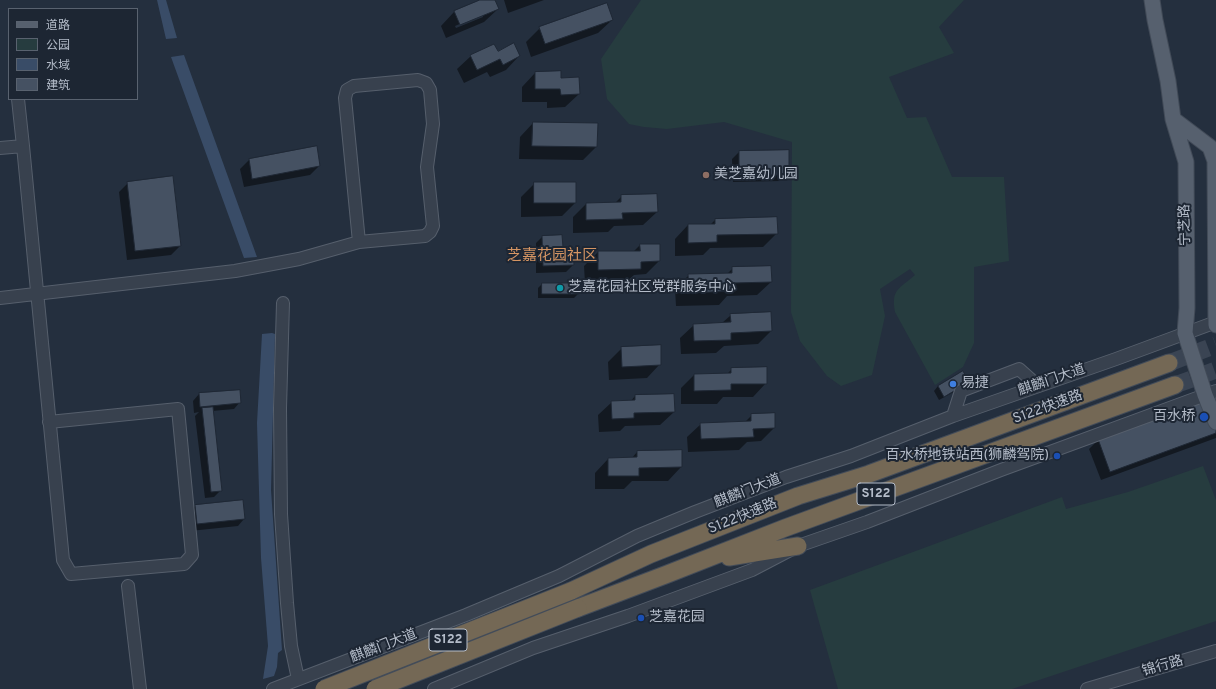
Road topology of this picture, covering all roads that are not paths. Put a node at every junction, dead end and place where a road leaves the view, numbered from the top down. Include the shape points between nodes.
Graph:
1 (1152, 0) edge
2 (18, 100) edge
3 (1173, 120) junction
4 (23, 146) junction
5 (0, 148) edge
6 (359, 242) junction
7 (37, 293) junction
8 (0, 298) edge
9 (283, 303) dead end
10 (1216, 322) edge
11 (1216, 325) edge
12 (1185, 333) junction
13 (1169, 363) tunnel mouth
14 (1175, 385) tunnel mouth
15 (1038, 386) junction
16 (1210, 393) edge
17 (953, 416) junction
18 (49, 422) junction
19 (1216, 422) edge
20 (798, 546) junction
21 (697, 562) junction
22 (128, 586) dead end
23 (402, 640) junction
24 (1216, 651) edge
25 (324, 670) junction
26 (293, 681) junction
27 (140, 689) edge
28 (273, 689) edge
29 (324, 689) edge
30 (352, 689) edge
31 (375, 689) edge
32 (396, 689) edge
33 (434, 689) edge
34 (1087, 689) edge

1 - 3 main road, 宁芝路
2 - 4 street
3 - 10 main road, 宁芝路 via 1210,147 1215,161
3 - 12 main road, 宁芝路 via 1186,162
4 - 5 street
4 - 7 street
6 - 6 street via 425,236 433,226 427,167 433,124 430,90 426,84 418,80 354,86 347,90 345,98
6 - 7 street via 299,259 235,271
7 - 8 street
7 - 18 street
9 - 26 street via 280,408 281,514
10 - 11 main road, 宁芝路
10 - 12 street, 麒麟门大道
12 - 15 street, 麒麟门大道
12 - 16 main road
13 - 29 highway, S122快速路 / S122, bridge via 869,474 798,496 651,554 571,591
14 - 21 highway, S122快速路 / S122
15 - 17 street, 麒麟门大道
15 - 17 street via 1019,369 961,391
16 - 19 main road
16 - 20 street
17 - 23 street, 麒麟门大道 via 695,512 637,536 559,576
18 - 18 street via 63,560 71,574 184,564 192,555 178,410
20 - 21 highway
20 - 33 street via 752,570 533,648
21 - 31 highway, S122快速路 / S122, bridge
22 - 27 street
23 - 25 street, 麒麟门大道
23 - 32 street via 385,654 379,671 379,677 383,682
24 - 34 street, 锦行路
25 - 26 street, 麒麟门大道
25 - 30 street via 339,675
26 - 28 street, 麒麟门大道

